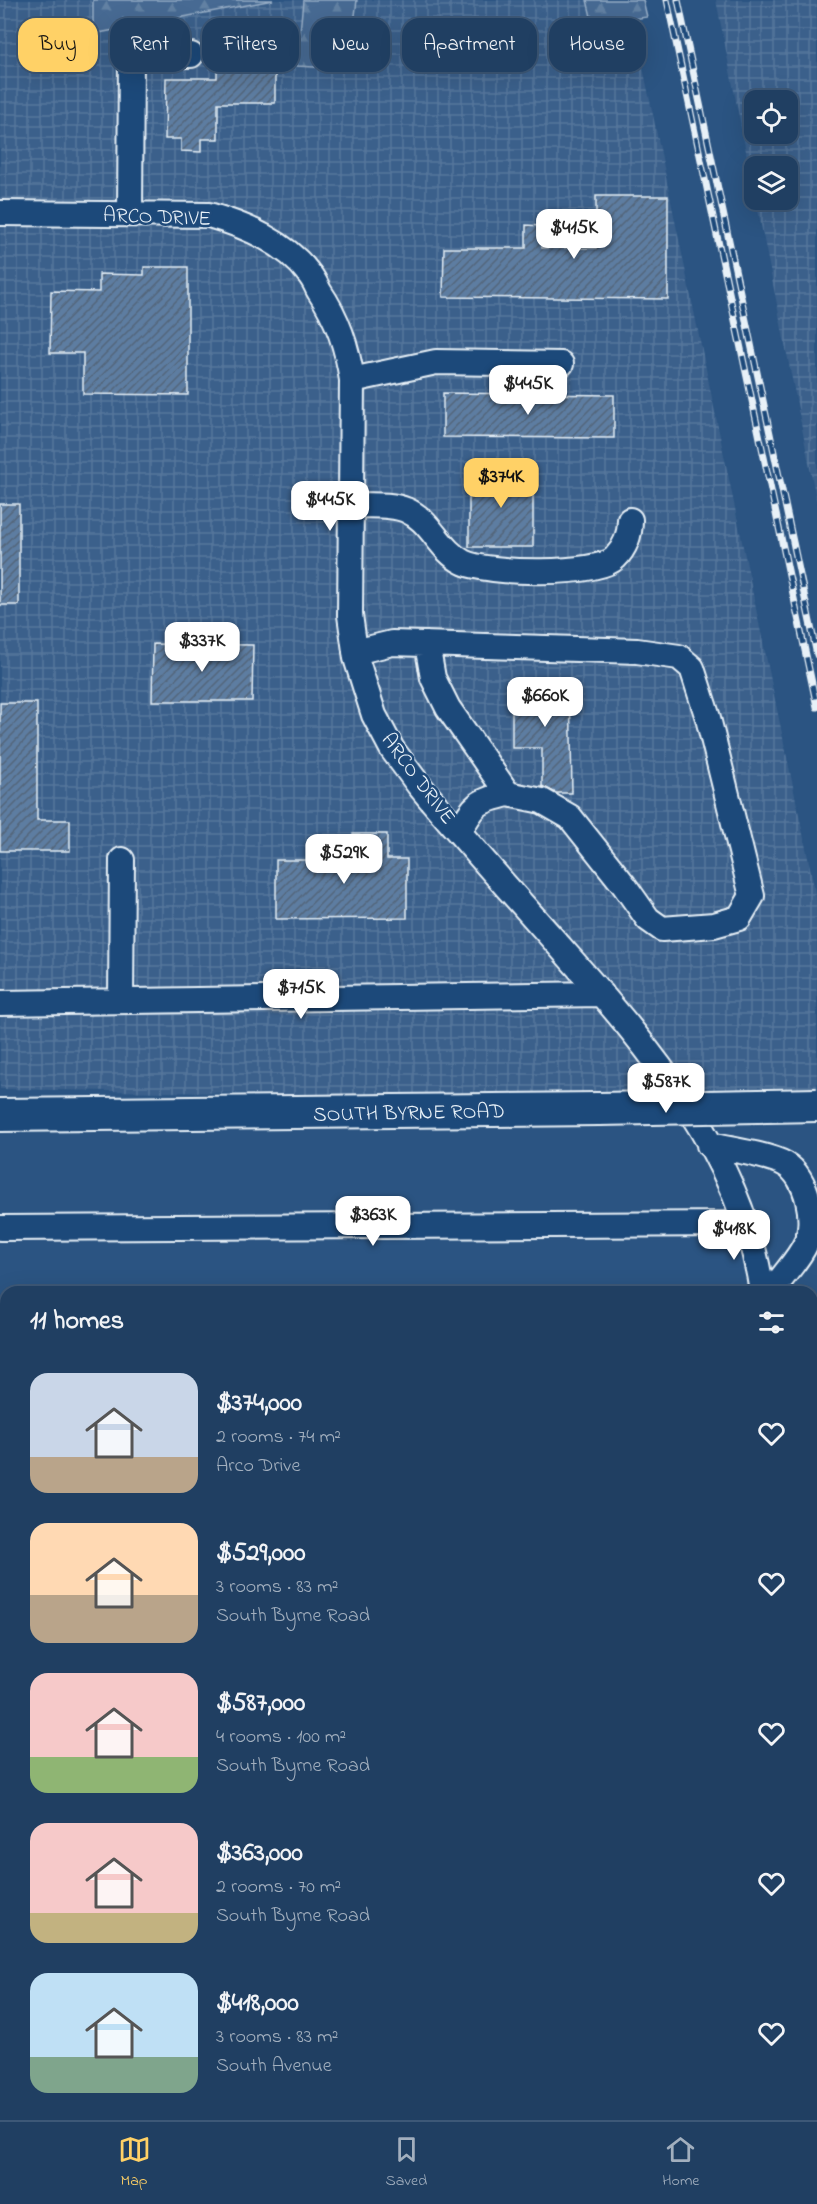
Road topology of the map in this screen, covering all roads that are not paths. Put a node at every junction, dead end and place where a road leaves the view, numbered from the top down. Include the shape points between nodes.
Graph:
1 (191, 55) dead end
2 (0, 213) edge
3 (130, 213) junction
4 (561, 364) dead end
5 (352, 380) junction
6 (351, 505) junction
7 (630, 520) dead end
8 (427, 644) junction
9 (355, 652) junction
10 (507, 794) junction
11 (459, 832) junction
12 (122, 860) dead end
13 (602, 994) junction
14 (121, 1001) junction
15 (0, 1003) edge
16 (817, 1105) edge
17 (0, 1115) edge
18 (709, 1145) junction
19 (746, 1224) junction
20 (0, 1228) edge
21 (761, 1286) edge
22 (777, 1286) edge

1 - 3 street via 131,55
2 - 3 street, ARCO DRIVE
3 - 5 street, ARCO DRIVE via 209,215 241,225 280,247 300,263 329,304 348,354
4 - 5 street via 436,362
5 - 6 street, ARCO DRIVE
6 - 7 street via 411,512 454,558 475,567 530,572 602,566 615,559 624,545 630,534
6 - 9 street, ARCO DRIVE via 350,615
8 - 9 street via 392,643
8 - 10 street via 433,678 448,708
8 - 10 street via 637,651 679,657 692,668 708,718 752,896 739,918 714,925 662,929 648,919 570,817 542,801
9 - 11 street, ARCO DRIVE via 374,715 392,749
10 - 11 street via 474,807
11 - 13 street, ARCO DRIVE
12 - 14 street
13 - 14 street
13 - 18 street, ARCO DRIVE via 667,1076
14 - 15 street
16 - 17 main road, SOUTH BYRNE ROAD, bridge
18 - 19 street, ARCO DRIVE
18 - 22 street via 775,1159 788,1165 799,1180 809,1201 808,1241
19 - 20 street
19 - 21 street, ARCO DRIVE

